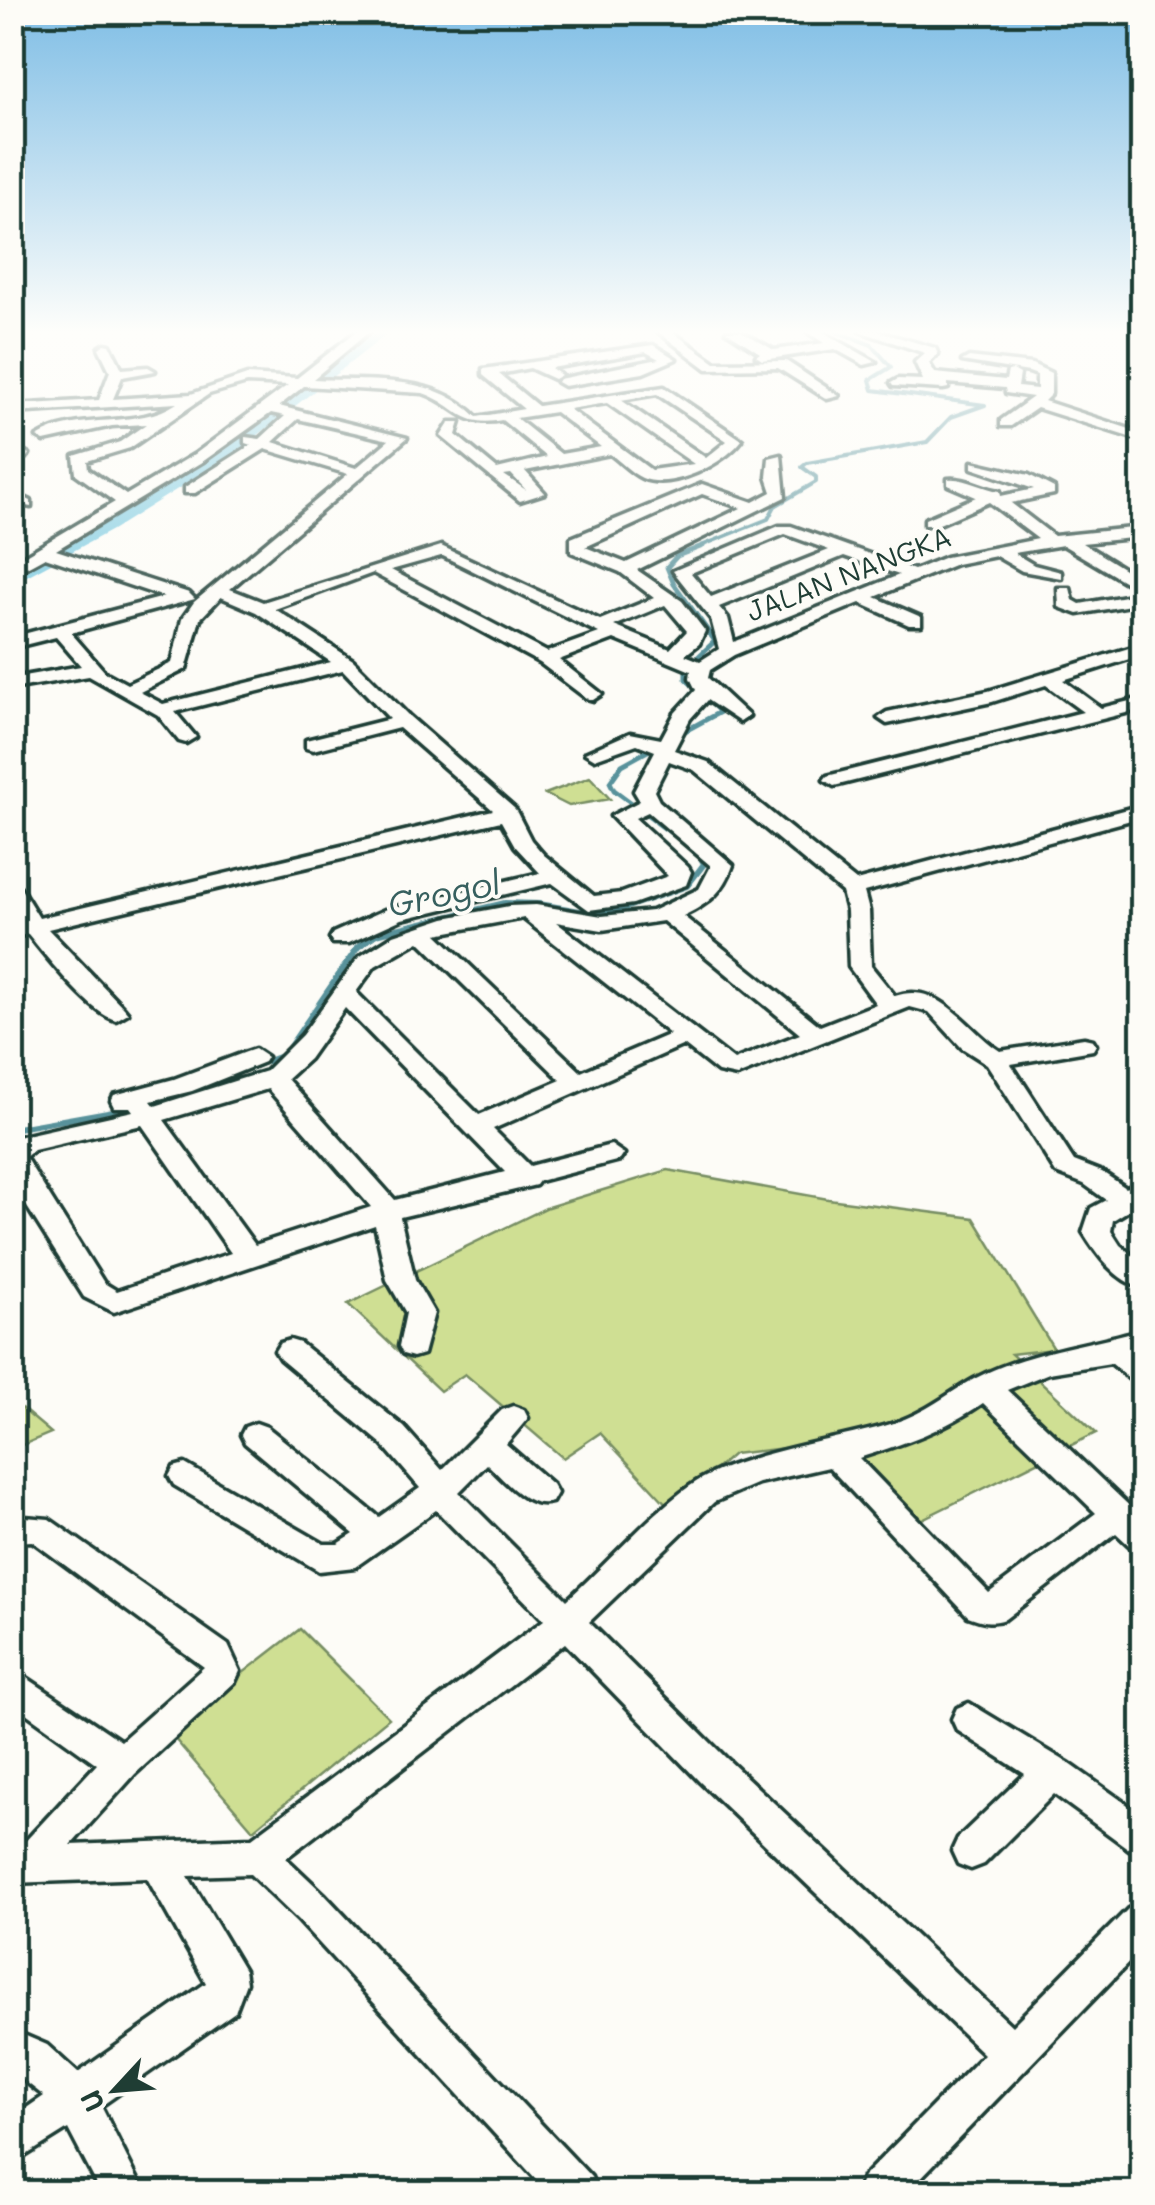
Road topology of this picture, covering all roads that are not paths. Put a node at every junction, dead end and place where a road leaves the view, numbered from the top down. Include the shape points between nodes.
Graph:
1 (58, 434) edge
2 (141, 434) edge
3 (240, 434) edge
4 (266, 434) edge
5 (396, 434) edge
6 (450, 434) edge
7 (527, 434) edge
8 (592, 434) edge
9 (661, 434) edge
10 (725, 434) edge
11 (44, 437) dead end
12 (232, 438) junction
13 (260, 442) junction
14 (612, 450) junction
15 (776, 458) dead end
16 (558, 459) junction
17 (216, 460) junction
18 (977, 465) dead end
19 (706, 466) junction
20 (515, 469) junction
21 (350, 470) dead end
22 (491, 473) junction
23 (1024, 478) junction
24 (953, 482) dead end
25 (190, 490) dead end
26 (995, 498) junction
27 (127, 503) junction
28 (754, 508) junction
29 (932, 522) dead end
30 (1142, 532) edge
31 (1058, 540) junction
32 (997, 550) junction
33 (842, 551) junction
34 (12, 554) edge
35 (51, 556) junction
36 (626, 569) junction
37 (12, 570) edge
38 (365, 574) dead end
39 (912, 574) junction
40 (1142, 587) edge
41 (220, 591) junction
42 (860, 596) junction
43 (182, 597) junction
44 (1142, 598) edge
45 (666, 599) junction
46 (710, 604) junction
47 (200, 606) junction
48 (262, 608) junction
49 (915, 621) dead end
50 (60, 630) junction
51 (606, 630) junction
52 (12, 643) edge
53 (1142, 649) edge
54 (728, 650) junction
55 (546, 659) junction
56 (687, 663) junction
57 (346, 664) junction
58 (90, 670) junction
59 (1050, 679) junction
60 (12, 684) edge
61 (128, 690) junction
62 (592, 694) dead end
63 (701, 694) junction
64 (1142, 704) edge
65 (164, 710) junction
66 (1093, 715) junction
67 (740, 716) dead end
68 (887, 718) dead end
69 (403, 721) junction
70 (186, 737) dead end
71 (313, 744) dead end
72 (664, 751) junction
73 (595, 753) dead end
74 (845, 754) dead end
75 (867, 771) junction
76 (834, 780) dead end
77 (642, 807) junction
78 (1142, 811) edge
79 (508, 813) junction
80 (554, 876) junction
81 (852, 889) junction
82 (12, 892) edge
83 (529, 911) junction
84 (666, 913) junction
85 (370, 924) junction
86 (21, 928) edge
87 (424, 934) junction
88 (341, 938) dead end
89 (390, 947) junction
90 (346, 995) junction
91 (890, 1006) junction
92 (116, 1013) dead end
93 (685, 1036) junction
94 (817, 1036) junction
95 (1084, 1045) dead end
96 (255, 1057) dead end
97 (996, 1059) junction
98 (272, 1078) junction
99 (576, 1081) junction
100 (136, 1105) junction
101 (475, 1127) junction
102 (610, 1154) dead end
103 (13, 1158) edge
104 (527, 1179) junction
105 (1138, 1193) edge
106 (387, 1212) junction
107 (250, 1258) junction
108 (1142, 1278) edge
109 (414, 1346) dead end
110 (1129, 1346) edge
111 (290, 1351) dead end
112 (1142, 1373) edge
113 (985, 1387) junction
114 (513, 1418) dead end
115 (256, 1435) dead end
116 (486, 1446) junction
117 (835, 1453) junction
118 (185, 1476) dead end
119 (440, 1492) junction
120 (541, 1493) dead end
121 (1116, 1516) junction
122 (12, 1529) edge
123 (378, 1535) junction
124 (1142, 1538) edge
125 (567, 1622) junction
126 (12, 1683) edge
127 (969, 1719) dead end
128 (122, 1762) junction
129 (1051, 1772) junction
130 (1142, 1837) edge
131 (971, 1851) dead end
132 (257, 1856) junction
133 (156, 1860) junction
134 (21, 1864) edge
135 (1142, 1922) edge
136 (12, 2050) edge
137 (1014, 2055) junction
138 (75, 2100) junction
139 (12, 2143) edge
140 (122, 2192) edge
141 (576, 2192) edge
142 (878, 2192) edge

1 - 11 street
2 - 27 street via 81,472
3 - 12 street
4 - 13 street
5 - 41 street via 398,440
6 - 22 street
7 - 16 street
8 - 14 street
9 - 19 street
10 - 19 street via 734,440
12 - 13 street
12 - 17 street
13 - 17 street
13 - 21 street
14 - 16 street
14 - 19 street via 648,475
15 - 28 street via 780,494
16 - 20 street
17 - 25 street
17 - 27 street
18 - 23 street
20 - 22 street
20 - 22 street via 537,493 520,496
23 - 26 street
23 - 26 street via 1049,492
24 - 26 street
26 - 29 street
26 - 31 street
27 - 35 street
28 - 36 street
28 - 36 street via 702,489 575,545
30 - 31 street, JALAN NANGKA
31 - 32 street, JALAN NANGKA
31 - 40 street
32 - 39 street, JALAN NANGKA
32 - 44 street via 1059,584 1065,603 1078,609
33 - 39 street
33 - 46 street
33 - 46 street via 785,529 725,550 681,572
34 - 35 street
35 - 37 street
35 - 43 street
36 - 45 street
38 - 48 street
39 - 42 street, JALAN NANGKA
41 - 47 street
41 - 48 street
42 - 49 street
42 - 54 street, JALAN NANGKA
43 - 47 street
43 - 50 street
45 - 51 street
45 - 56 street via 696,632
46 - 54 street
47 - 61 street via 180,665
48 - 57 street
50 - 52 street
50 - 58 street
51 - 55 street
51 - 55 street via 449,552 377,570
51 - 56 street
53 - 59 street
54 - 56 street, JALAN NANGKA
55 - 62 street
56 - 63 street
57 - 65 street
57 - 69 street
58 - 60 street
58 - 61 street
59 - 66 street
59 - 68 street
61 - 65 street
63 - 67 street
63 - 72 street
64 - 66 street
65 - 70 street
66 - 75 street
69 - 71 street
69 - 79 street
72 - 73 street via 638,736
72 - 77 street
72 - 81 street via 701,766
74 - 75 street
75 - 76 street
77 - 80 street via 621,816 680,872 678,880 589,904
77 - 84 street via 722,865 704,896
78 - 81 street
79 - 80 street via 522,842
79 - 86 street
80 - 85 street
81 - 91 street via 860,967
82 - 86 street
83 - 84 street via 604,923
83 - 87 street
83 - 93 street
84 - 94 street
85 - 88 street
85 - 89 street
86 - 92 street
87 - 89 street
87 - 99 street
89 - 90 street via 360,968
90 - 98 street
90 - 101 street
91 - 94 street
91 - 97 street via 909,999 930,1003
93 - 94 street via 734,1068
93 - 99 street
95 - 97 street
96 - 100 street
97 - 105 street via 1059,1161
98 - 100 street
98 - 106 street
99 - 101 street
100 - 103 street via 26,1143
100 - 107 street
101 - 104 street
102 - 104 street
103 - 107 street via 94,1290 108,1300
104 - 106 street
105 - 108 street via 1100,1215 1096,1232
106 - 107 street
106 - 109 street via 401,1280 420,1313
110 - 112 street
110 - 113 street via 1068,1357
111 - 119 street via 431,1474
113 - 117 street via 910,1430
113 - 121 street
114 - 116 street
115 - 123 street
116 - 119 street
116 - 120 street
117 - 121 street via 980,1606 993,1609
117 - 125 street via 753,1472 703,1493
118 - 123 street via 319,1558 344,1557
119 - 123 street
119 - 125 street
121 - 124 street
122 - 128 street via 38,1528 223,1666 210,1686
125 - 132 street
125 - 137 street
126 - 128 street
127 - 129 street
128 - 134 street
129 - 130 street via 1094,1796
129 - 131 street
132 - 133 street
132 - 141 street
133 - 134 street
133 - 138 street via 224,1970 226,1988 213,2006
135 - 137 street
136 - 138 street via 44,2067
137 - 142 street
138 - 139 street
138 - 140 street

